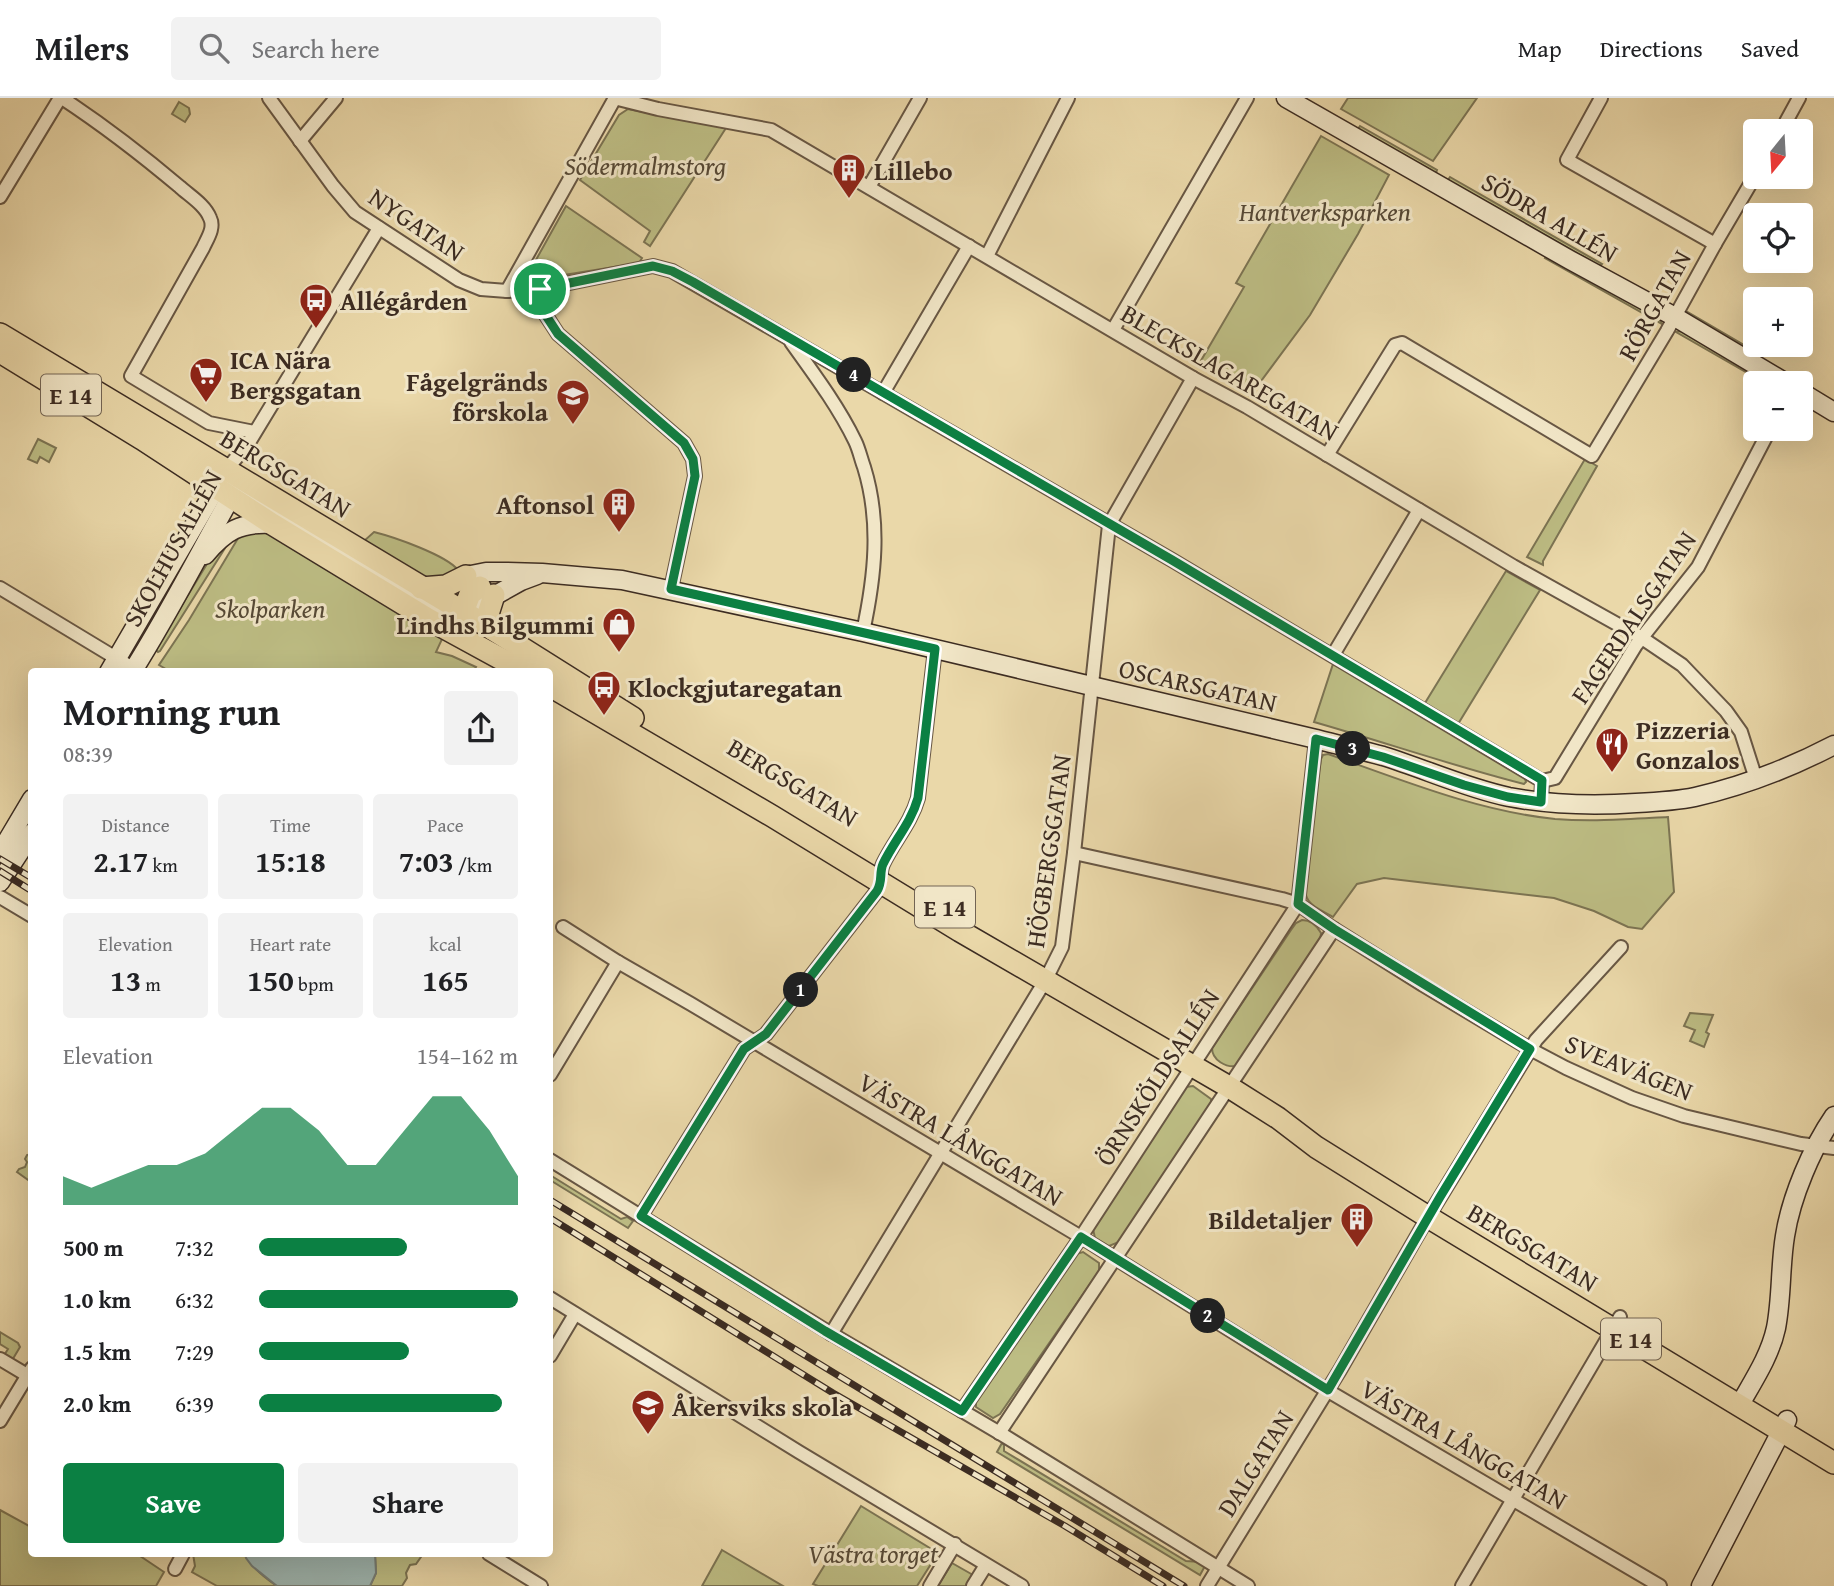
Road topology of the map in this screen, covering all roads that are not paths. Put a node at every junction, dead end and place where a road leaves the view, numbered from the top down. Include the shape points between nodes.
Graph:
1 (61, 98) edge
2 (269, 98) edge
3 (336, 98) edge
4 (615, 98) edge
5 (920, 98) edge
6 (1068, 98) edge
7 (1247, 98) edge
8 (1286, 98) edge
9 (1601, 98) edge
10 (1799, 98) edge
11 (1788, 119) edge
12 (300, 141) junction
13 (869, 187) junction
14 (1747, 189) edge
15 (0, 197) edge
16 (379, 228) junction
17 (1715, 244) junction
18 (969, 246) junction
19 (987, 256) junction
20 (540, 289) junction
21 (508, 292) junction
22 (1675, 317) junction
23 (1112, 330) junction
24 (0, 334) edge
25 (786, 336) junction
26 (0, 352) edge
27 (1766, 371) edge
28 (1193, 378) junction
29 (883, 393) junction
30 (1813, 397) edge
31 (1832, 406) edge
32 (254, 432) junction
33 (1764, 441) edge
34 (1328, 455) junction
35 (223, 482) junction
36 (1419, 510) junction
37 (201, 514) junction
38 (272, 524) junction
39 (1109, 525) junction
40 (337, 564) junction
41 (542, 573) junction
42 (190, 574) junction
43 (480, 586) junction
44 (421, 588) junction
45 (0, 589) edge
46 (671, 589) junction
47 (461, 610) junction
48 (492, 629) junction
49 (863, 632) junction
50 (1642, 638) junction
51 (467, 639) junction
52 (935, 649) junction
53 (1332, 655) junction
54 (113, 666) edge
55 (135, 668) edge
56 (518, 668) edge
57 (1093, 687) junction
58 (553, 688) edge
59 (1316, 739) junction
60 (1834, 746) edge
61 (1756, 779) junction
62 (1542, 780) junction
63 (1541, 802) junction
64 (28, 812) edge
65 (20, 838) edge
66 (0, 853) edge
67 (1074, 853) junction
68 (881, 875) junction
69 (0, 882) edge
70 (0, 897) edge
71 (1298, 904) junction
72 (28, 914) edge
73 (563, 927) dead end
74 (1334, 929) junction
75 (1621, 947) dead end
76 (618, 962) junction
77 (1047, 976) junction
78 (753, 1042) junction
79 (1530, 1049) junction
80 (1192, 1065) junction
81 (553, 1070) edge
82 (1229, 1087) junction
83 (1834, 1116) edge
84 (1826, 1148) edge
85 (941, 1153) junction
86 (553, 1162) edge
87 (1431, 1211) junction
88 (641, 1216) junction
89 (1081, 1237) junction
90 (1115, 1258) junction
91 (553, 1300) edge
92 (575, 1314) junction
93 (1617, 1323) junction
94 (831, 1334) junction
95 (553, 1351) edge
96 (0, 1359) edge
97 (28, 1373) edge
98 (28, 1377) edge
99 (1328, 1390) junction
100 (1742, 1400) junction
101 (962, 1411) junction
102 (0, 1421) edge
103 (1784, 1426) junction
104 (999, 1433) junction
105 (1834, 1448) edge
106 (1834, 1463) edge
107 (1514, 1499) junction
108 (955, 1544) junction
109 (181, 1557) edge
110 (494, 1557) edge
111 (986, 1565) junction
112 (1218, 1568) junction
113 (175, 1569) dead end
114 (541, 1586) edge
115 (930, 1586) edge
116 (974, 1586) edge
117 (1022, 1586) edge
118 (1207, 1586) edge
119 (1248, 1586) edge
120 (1462, 1586) edge
121 (1660, 1586) edge
122 (1701, 1586) edge

1 - 15 street
1 - 32 street via 169,178 206,209 212,224 131,376 209,423
2 - 12 street, NYGATAN
3 - 12 street
4 - 13 street, BLECKSLAGAREGATAN via 771,130
4 - 21 street
5 - 13 street
6 - 19 street
7 - 23 street
8 - 22 main road, SÖDRA ALLÉN
9 - 17 street via 1567,160
10 - 11 street
12 - 16 street, NYGATAN via 355,212
13 - 18 street, BLECKSLAGAREGATAN
14 - 17 street, RÖRGATAN
16 - 21 street, NYGATAN via 459,280 481,289
16 - 32 street, SKOLHUSALLÉN
17 - 22 street, RÖRGATAN
18 - 19 street, BLECKSLAGAREGATAN
18 - 29 street
19 - 23 street, BLECKSLAGAREGATAN
20 - 21 street, NYGATAN
20 - 25 street, NYGATAN via 653,266 672,271
20 - 46 street via 545,314 558,334 664,424 693,459 695,476
22 - 27 main road, SÖDRA ALLÉN
22 - 34 street, RÖRGATAN via 1591,456 1402,343 1395,345
23 - 28 street, BLECKSLAGAREGATAN
24 - 35 highway, BERGSGATAN / E 14
25 - 29 street, NYGATAN
25 - 49 street via 830,396 857,444 871,488 876,536 873,586
26 - 35 highway, BERGSGATAN / E 14 via 105,421
28 - 34 street, BLECKSLAGAREGATAN
28 - 39 street, HÖGBERGSGATAN
29 - 39 street, NYGATAN
30 - 31 main road
32 - 35 street, SKOLHUSALLÉN
33 - 50 street, FAGERDALSGATAN via 1698,567
34 - 36 street, BLECKSLAGAREGATAN
35 - 37 main road, BERGSGATAN
35 - 37 main road, SKOLHUSALLÉN via 204,494
35 - 38 highway, BERGSGATAN / E 14
35 - 42 main road, SKOLHUSALLÉN
35 - 44 highway, BERGSGATAN / E 14 via 363,552
36 - 50 street, BLECKSLAGAREGATAN
36 - 53 street
37 - 54 main road, SKOLHUSALLÉN
38 - 40 highway, BERGSGATAN / E 14
38 - 42 main road via 237,527 215,544
39 - 53 street, NYGATAN
39 - 57 street, HÖGBERGSGATAN
40 - 47 main road via 362,564 433,607
40 - 51 highway, BERGSGATAN / E 14
41 - 43 main road, OSCARSGATAN via 522,581
41 - 43 main road, OSCARSGATAN via 486,572
41 - 46 main road, OSCARSGATAN
42 - 55 main road, SKOLHUSALLÉN
43 - 44 highway
43 - 47 highway
43 - 48 highway
44 - 47 highway, BERGSGATAN / E 14
45 - 54 street
46 - 49 main road, OSCARSGATAN
47 - 48 highway, BERGSGATAN / E 14
47 - 51 highway
48 - 68 highway, BERGSGATAN / E 14
49 - 52 main road, OSCARSGATAN
50 - 61 street, BLECKSLAGAREGATAN via 1682,665 1726,711 1741,732
50 - 62 street, FAGERDALSGATAN via 1555,778
51 - 56 highway, BERGSGATAN / E 14
52 - 57 main road, OSCARSGATAN
52 - 68 street via 918,798
53 - 62 street, NYGATAN
57 - 59 main road, OSCARSGATAN
57 - 67 street, HÖGBERGSGATAN
58 - 68 highway, BERGSGATAN / E 14
59 - 63 main road, OSCARSGATAN via 1464,785
59 - 71 street, ÖRNSKÖLDSALLÉN
60 - 61 main road, OSCARSGATAN
61 - 63 main road, OSCARSGATAN via 1693,798 1597,806
62 - 63 street
64 - 65 main road
65 - 66 main road
65 - 69 main road
67 - 71 street, SVEAVÄGEN
67 - 77 street, HÖGBERGSGATAN via 1062,947
68 - 77 highway, BERGSGATAN / E 14
68 - 78 street via 869,902 766,1034
70 - 72 street
71 - 74 street, SVEAVÄGEN
71 - 80 street, ÖRNSKÖLDSALLÉN
73 - 76 street, VÄSTRA LÅNGGATAN
74 - 79 street, SVEAVÄGEN
74 - 82 street
75 - 79 street, DALGATAN
76 - 78 street, VÄSTRA LÅNGGATAN
76 - 81 street
77 - 80 highway, BERGSGATAN / E 14
77 - 85 street, HÖGBERGSGATAN
78 - 85 street, VÄSTRA LÅNGGATAN
78 - 88 street via 744,1049
79 - 84 street, SVEAVÄGEN via 1632,1098 1684,1116
79 - 87 street, DALGATAN
80 - 82 highway, BERGSGATAN / E 14
80 - 89 street, ÖRNSKÖLDSALLÉN
82 - 87 highway, BERGSGATAN / E 14 via 1278,1118 1324,1135
82 - 90 street
83 - 84 main road
84 - 100 main road via 1807,1167 1792,1206 1775,1329
85 - 89 street, VÄSTRA LÅNGGATAN
85 - 94 street, HÖGBERGSGATAN
86 - 88 street
87 - 93 highway, BERGSGATAN / E 14
87 - 99 street, DALGATAN
88 - 94 street
89 - 90 street, VÄSTRA LÅNGGATAN
89 - 101 street, ÖRNSKÖLDSALLÉN
90 - 99 street, VÄSTRA LÅNGGATAN
90 - 104 street
91 - 92 street
92 - 95 street
92 - 108 street
93 - 100 highway, BERGSGATAN / E 14
93 - 107 street
94 - 101 street
96 - 97 street
98 - 102 street
99 - 107 street, VÄSTRA LÅNGGATAN
99 - 112 street, DALGATAN
100 - 103 highway, BERGSGATAN / E 14
101 - 104 street
103 - 105 highway, BERGSGATAN / E 14
103 - 106 highway, BERGSGATAN / E 14
103 - 122 main road
104 - 112 street
107 - 120 street
107 - 121 street, VÄSTRA LÅNGGATAN
108 - 111 street
108 - 115 street
109 - 113 street
110 - 114 street
111 - 116 street
111 - 117 street
112 - 118 street, DALGATAN
112 - 119 street

